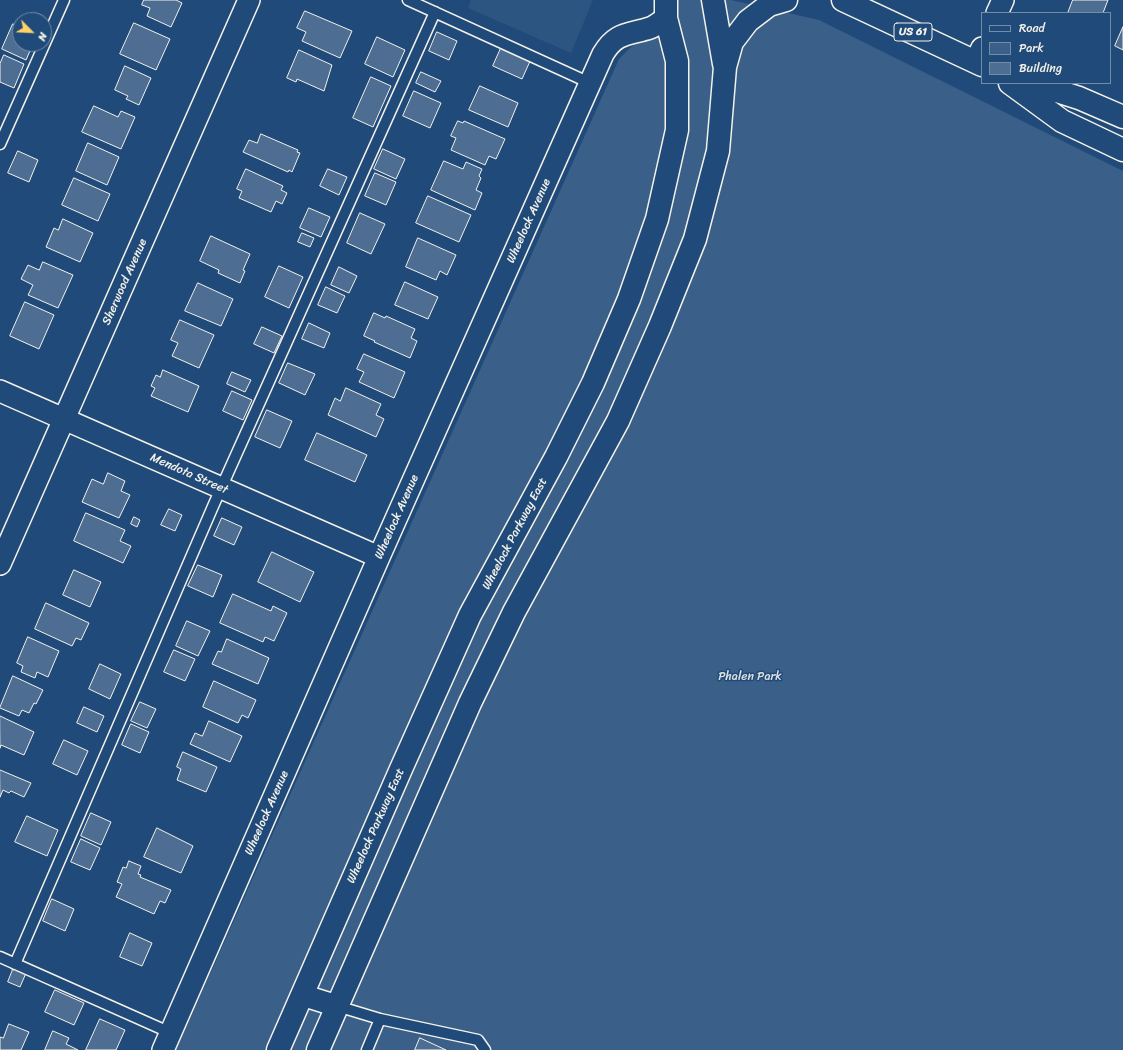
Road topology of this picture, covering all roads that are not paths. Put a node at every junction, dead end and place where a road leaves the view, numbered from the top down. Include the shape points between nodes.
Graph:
1 (64, 0) edge
2 (249, 0) edge
3 (408, 0) edge
4 (713, 0) edge
5 (786, 0) edge
6 (1003, 0) edge
7 (847, 1) edge
8 (666, 9) edge
9 (435, 12) junction
10 (997, 12) edge
11 (980, 58) edge
12 (725, 67) junction
13 (590, 83) junction
14 (1011, 84) edge
15 (1035, 84) edge
16 (1123, 117) edge
17 (0, 144) edge
18 (1123, 150) edge
19 (0, 391) edge
20 (65, 419) junction
21 (222, 488) junction
22 (378, 557) junction
23 (0, 564) edge
24 (0, 957) edge
25 (14, 964) junction
26 (302, 995) junction
27 (337, 1006) junction
28 (380, 1019) junction
29 (167, 1042) edge
30 (278, 1050) edge
31 (318, 1050) edge
32 (367, 1050) edge
33 (485, 1050) edge

1 - 17 lane
2 - 20 street, Sherwood Avenue
3 - 9 lane
4 - 12 street
5 - 12 street via 769,4 748,21 732,42
6 - 10 street
7 - 11 street, US 61
8 - 13 street, Wheelock Avenue via 652,27 621,35 613,40 603,54
8 - 26 street, Wheelock Parkway East via 677,60 677,130 657,219 629,299 593,383 556,457 470,615
9 - 13 lane
9 - 21 lane
12 - 27 street via 718,151 695,239 660,326 618,421 514,612 470,703
13 - 22 street, Wheelock Avenue
14 - 18 street via 1062,121
15 - 16 street via 1079,98
19 - 20 street, Mendota Street
20 - 21 street, Mendota Street
20 - 23 street, Sherwood Avenue
21 - 22 street, Mendota Street
21 - 25 lane
22 - 29 street, Wheelock Avenue
24 - 25 lane
25 - 29 lane
26 - 27 street
26 - 30 street, Wheelock Parkway East
27 - 28 lane
27 - 31 street
28 - 32 lane
28 - 33 lane via 478,1040

